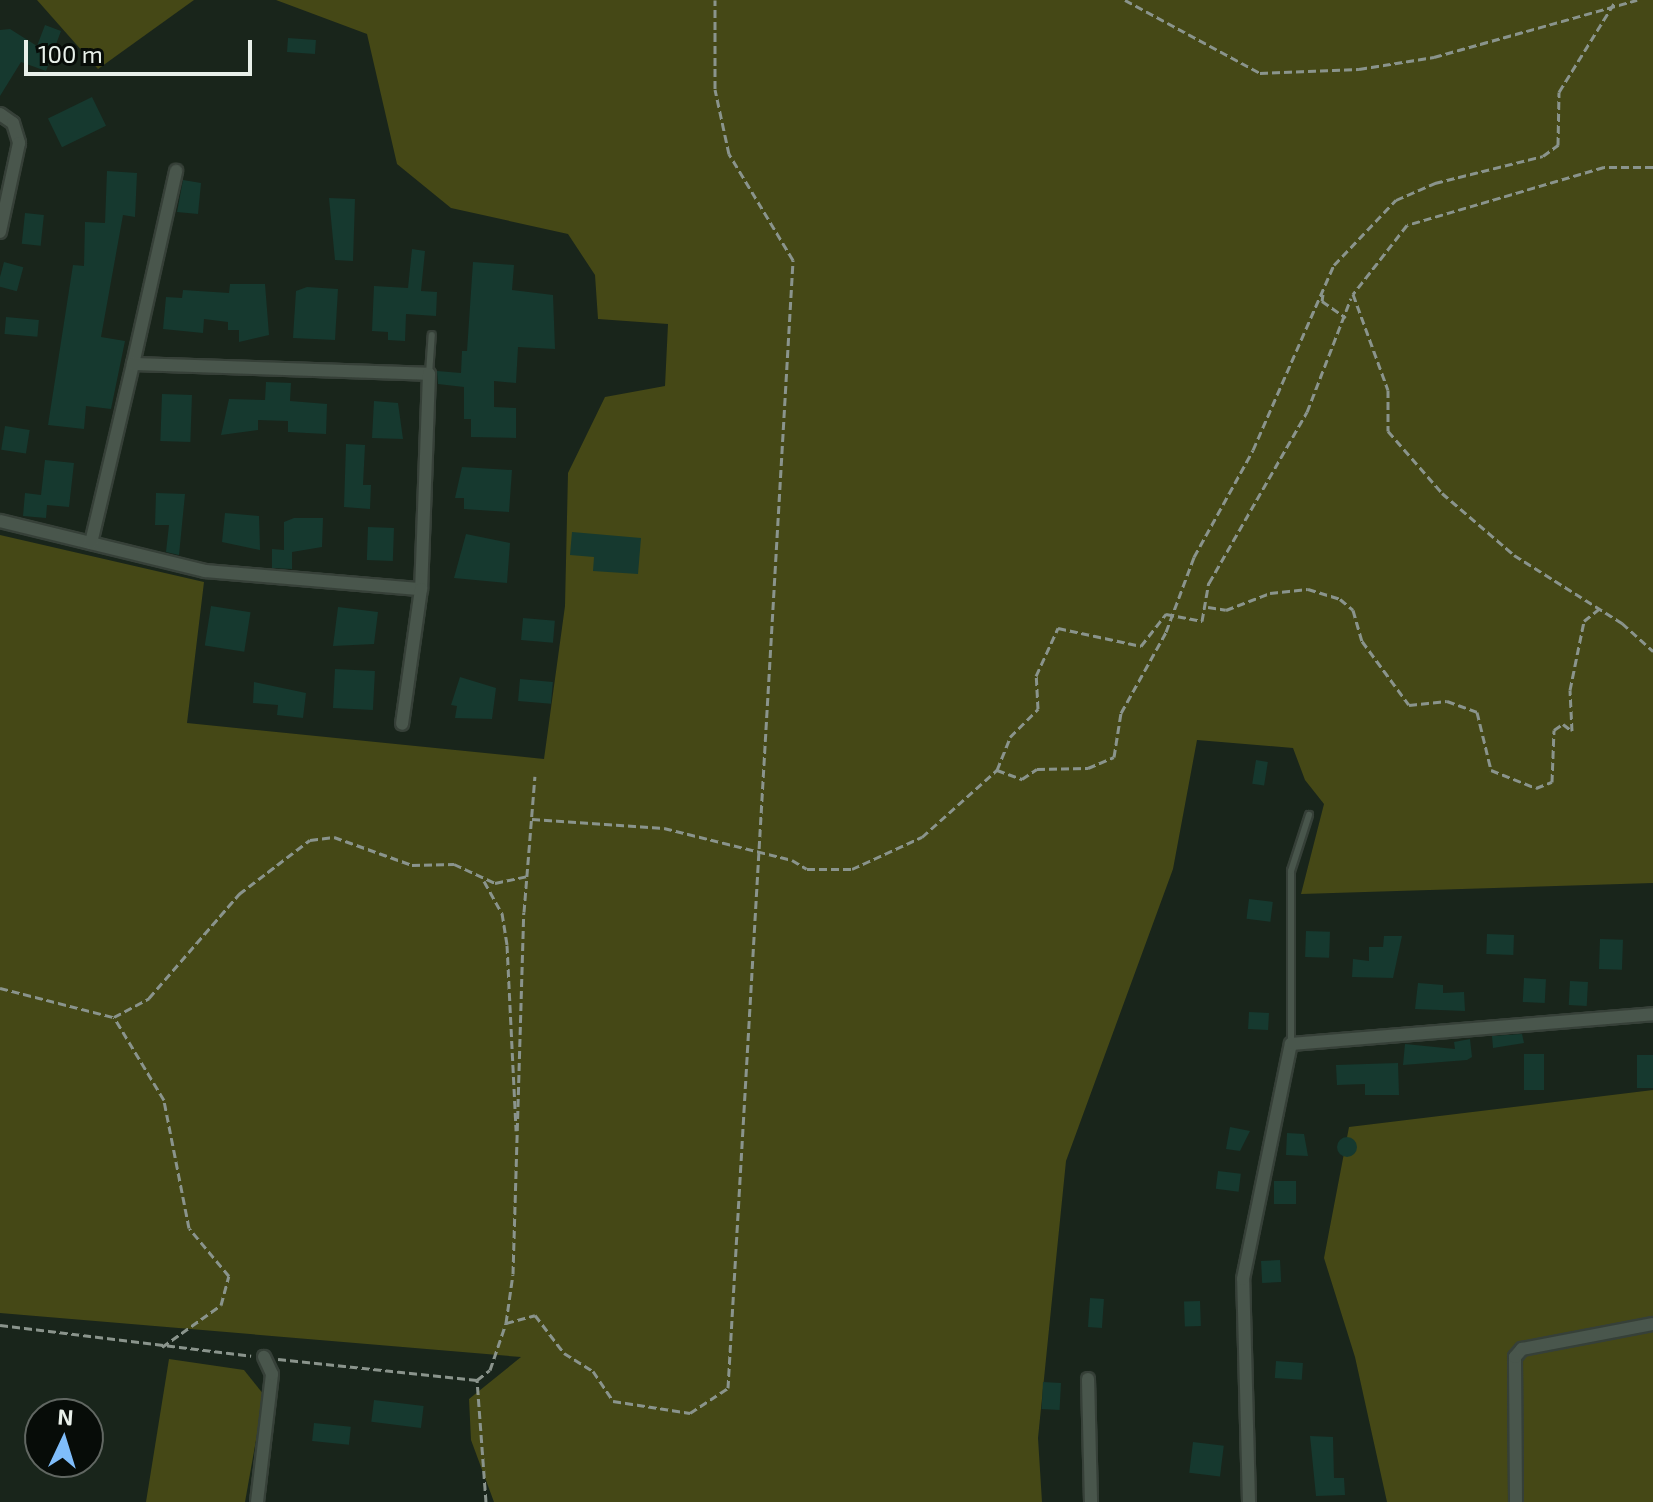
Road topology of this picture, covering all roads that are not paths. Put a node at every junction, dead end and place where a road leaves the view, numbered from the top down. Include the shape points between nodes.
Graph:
1 (0, 114) edge
2 (176, 171) dead end
3 (0, 232) edge
4 (432, 335) dead end
5 (133, 364) junction
6 (429, 374) junction
7 (0, 521) edge
8 (91, 543) junction
9 (421, 589) junction
10 (402, 724) dead end
11 (1309, 815) dead end
12 (1653, 1014) edge
13 (1291, 1044) junction
14 (1653, 1324) edge
15 (264, 1357) road end
16 (1088, 1379) dead end
17 (257, 1502) edge
18 (1091, 1502) edge
19 (1249, 1502) edge
20 (1516, 1502) edge

1 - 3 street via 13,123 19,143
2 - 5 street
4 - 6 lane
5 - 6 street
5 - 8 street
6 - 9 street
7 - 8 street
8 - 9 street via 205,571
9 - 10 street
11 - 13 lane via 1291,871
12 - 13 street
13 - 19 street via 1243,1279
14 - 20 street via 1522,1349 1515,1357
15 - 17 street via 272,1374
16 - 18 street

